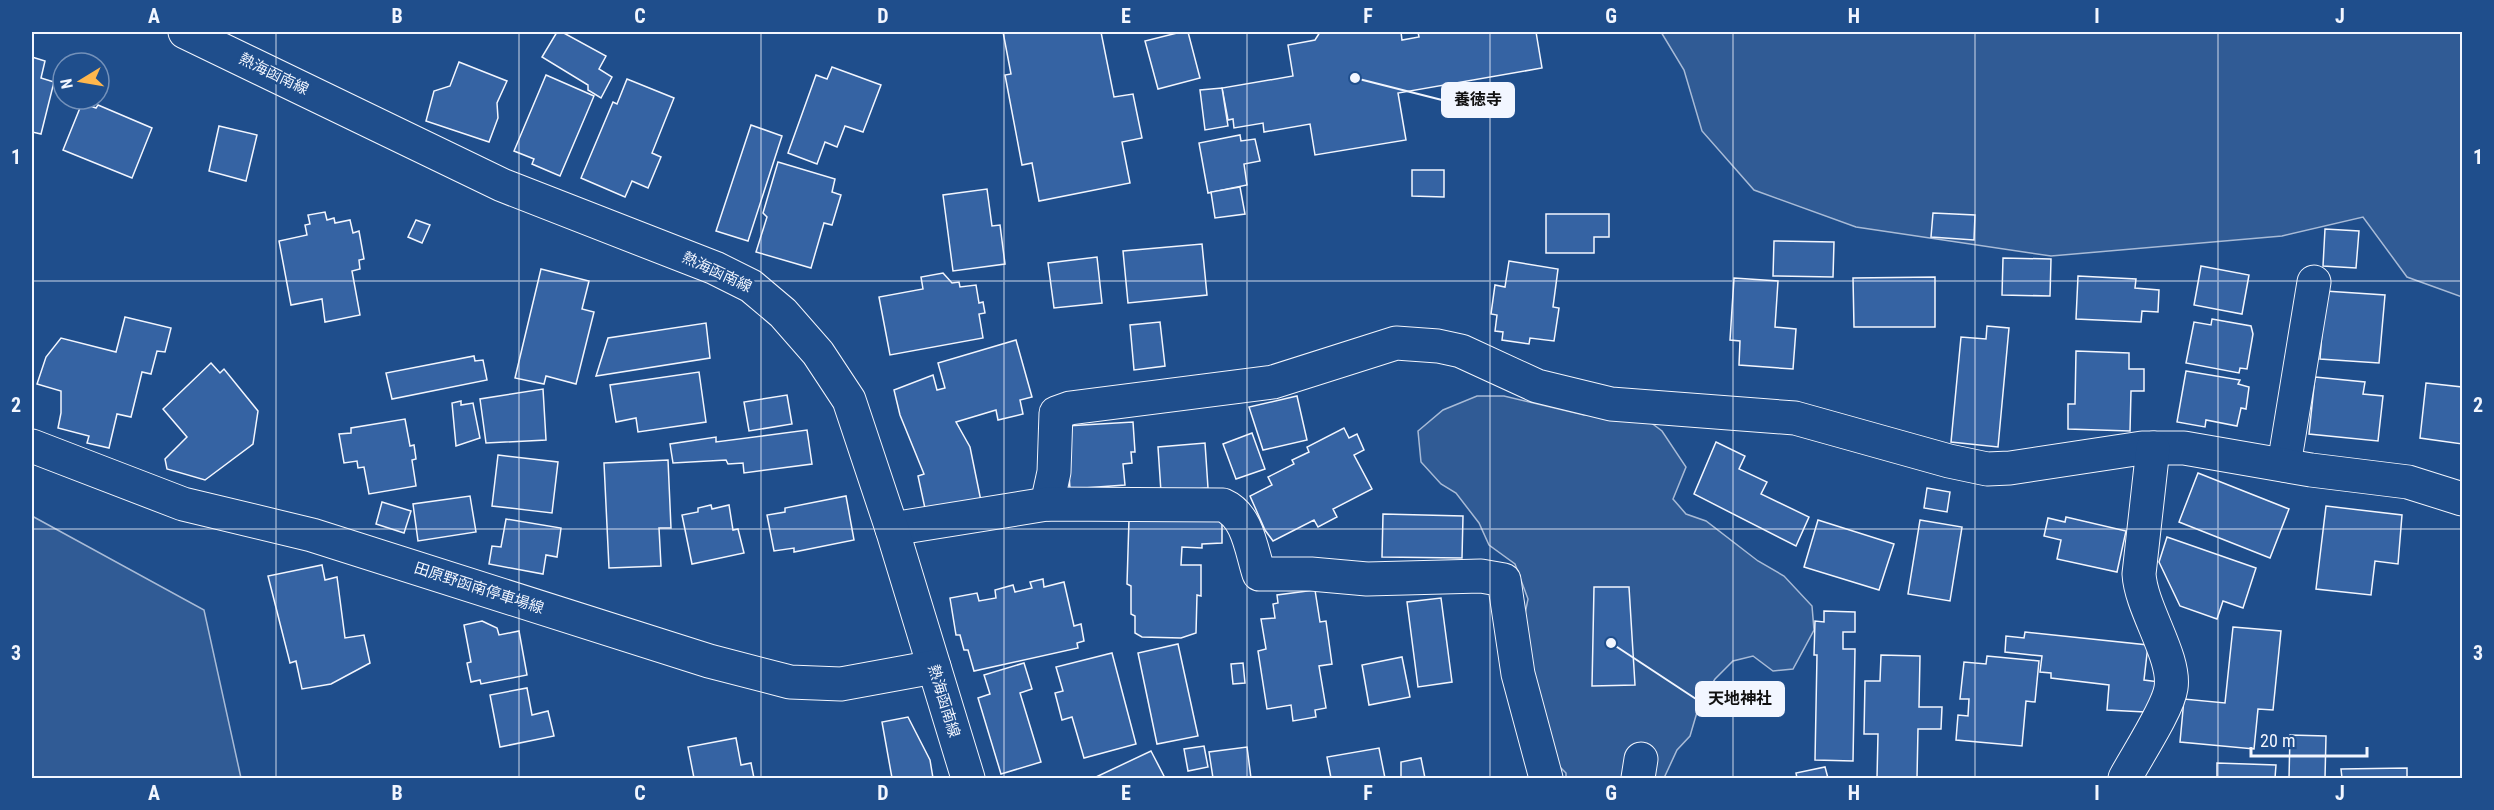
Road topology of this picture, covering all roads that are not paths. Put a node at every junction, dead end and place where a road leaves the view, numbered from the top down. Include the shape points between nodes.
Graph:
1 (185, 32) edge
2 (2314, 282) dead end
3 (32, 446) edge
4 (2153, 448) junction
5 (2284, 465) junction
6 (2463, 498) edge
7 (1047, 504) junction
8 (892, 529) junction
9 (934, 668) junction
10 (968, 778) edge
11 (1546, 778) edge
12 (2125, 778) edge

1 - 8 street, 熱海函南線 via 501,185 715,268 751,286 783,313 818,352 849,400
2 - 5 street
3 - 9 street, 田原野函南停車場線 via 183,504 312,535 709,661 790,682 841,684
4 - 5 street via 2184,448
4 - 7 street via 1988,469 1938,459 1795,418 1611,404 1537,386 1461,351 1396,344 1273,382 1056,413 1054,472
4 - 12 street via 2139,588 2168,665 2171,690
5 - 6 street via 2409,482
7 - 8 street
7 - 11 street via 1223,505 1235,511 1243,525 1260,574 1367,579 1481,576 1504,580 1518,674
8 - 9 street, 熱海函南線
9 - 10 street, 熱海函南線

